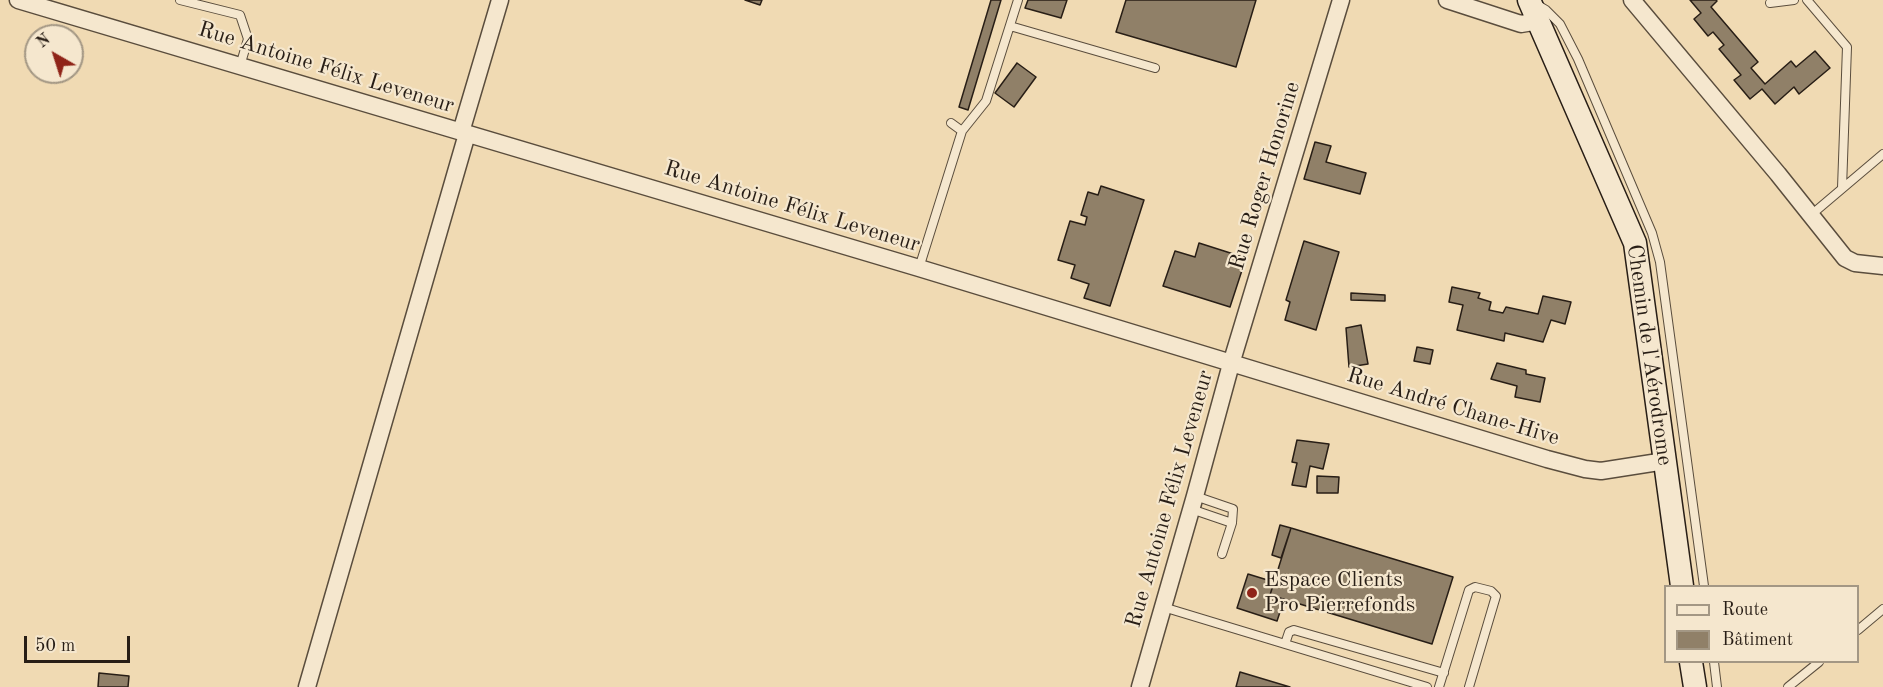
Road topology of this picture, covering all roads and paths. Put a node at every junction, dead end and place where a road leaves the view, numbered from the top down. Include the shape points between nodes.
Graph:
1 (18, 0) edge
2 (180, 0) edge
3 (500, 0) edge
4 (1018, 0) edge
5 (1341, 0) edge
6 (1448, 0) edge
7 (1632, 0) edge
8 (1794, 0) edge
9 (1807, 0) edge
10 (1770, 3) dead end
11 (1531, 5) edge
12 (1010, 26) junction
13 (240, 66) junction
14 (1155, 68) dead end
15 (951, 123) dead end
16 (962, 130) junction
17 (465, 133) junction
18 (1883, 154) edge
19 (1842, 188) junction
20 (1811, 215) junction
21 (1883, 266) edge
22 (919, 268) junction
23 (1231, 364) junction
24 (1665, 461) junction
25 (1193, 503) junction
26 (1232, 523) junction
27 (1222, 554) dead end
28 (1682, 585) edge
29 (1704, 585) edge
30 (1163, 607) junction
31 (1883, 609) edge
32 (1859, 628) edge
33 (1285, 644) junction
34 (1691, 663) edge
35 (1714, 663) edge
36 (1818, 663) edge
37 (1444, 673) junction
38 (307, 687) edge
39 (1140, 687) edge
40 (1427, 687) edge
41 (1439, 687) edge
42 (1469, 687) edge
43 (1695, 687) edge
44 (1717, 687) edge
45 (1788, 687) edge

1 - 13 street, Rue Antoine Félix Leveneur
2 - 13 lane via 240,15 248,39
3 - 17 street
4 - 12 lane
5 - 23 street, Rue Roger Honorine
6 - 11 street via 1521,24
7 - 20 street
8 - 10 lane
9 - 19 lane via 1847,47
11 - 24 main road, Chemin de l'Aérodrome via 1635,243
11 - 29 lane via 1546,9 1560,24 1653,233
12 - 14 lane
12 - 16 lane via 986,101
13 - 17 street, Rue Antoine Félix Leveneur
15 - 16 lane
16 - 22 lane
17 - 22 street, Rue Antoine Félix Leveneur
17 - 38 street
18 - 19 lane
19 - 20 lane
20 - 21 street via 1845,258
22 - 23 street, Rue Antoine Félix Leveneur
23 - 24 street, Rue André Chane-Hive via 1585,469 1601,471
23 - 25 street, Rue Antoine Félix Leveneur
24 - 28 main road, Chemin de l'Aérodrome
25 - 26 lane
25 - 26 lane via 1233,509
25 - 30 street, Rue Antoine Félix Leveneur
26 - 27 lane
30 - 33 lane
30 - 39 street, Rue Antoine Félix Leveneur
31 - 32 lane
33 - 37 lane via 1289,632 1294,630
33 - 40 lane
34 - 43 main road
35 - 44 lane
36 - 45 lane
37 - 41 lane
37 - 42 lane via 1469,590 1475,587 1491,591 1496,596

